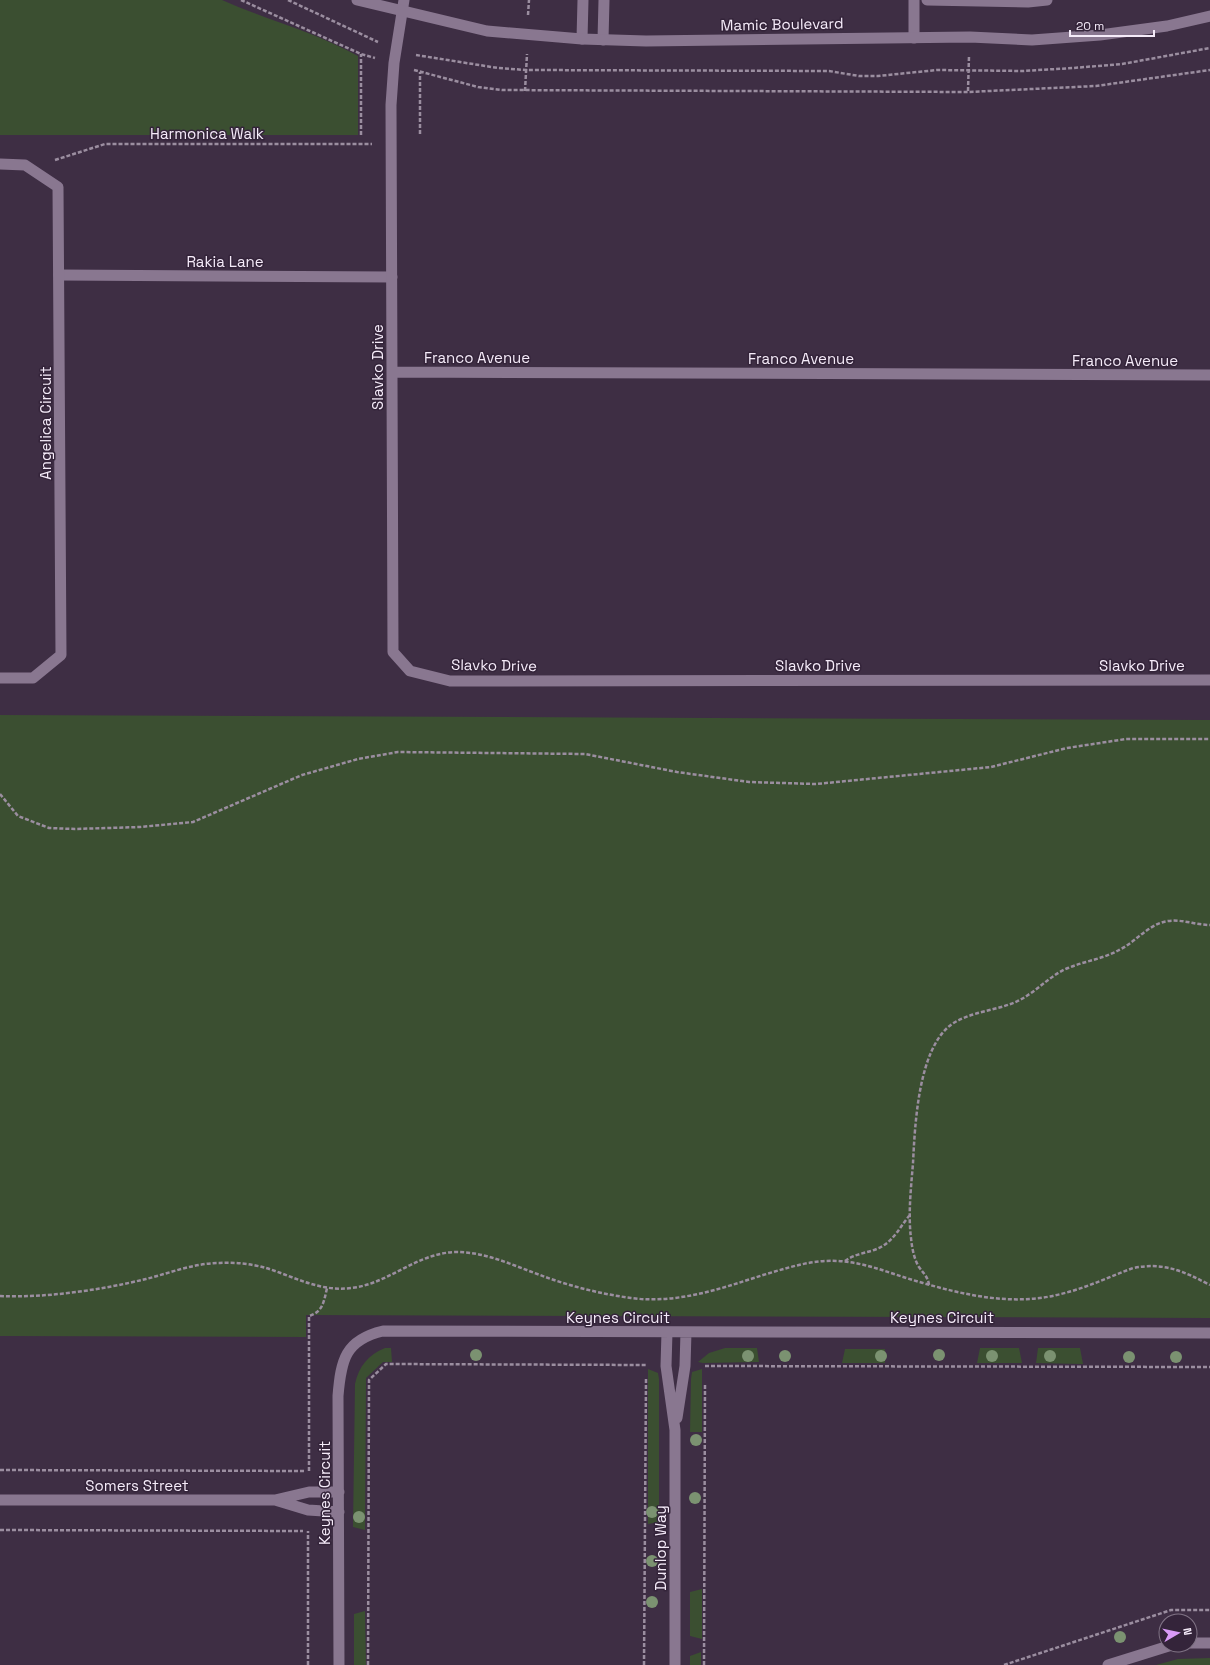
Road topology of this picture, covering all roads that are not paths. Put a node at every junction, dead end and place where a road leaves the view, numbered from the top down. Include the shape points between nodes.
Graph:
1 (357, 0) edge
2 (404, 0) edge
3 (584, 0) edge
4 (604, 0) edge
5 (914, 0) edge
6 (927, 0) edge
7 (1047, 0) edge
8 (401, 11) junction
9 (1210, 16) edge
10 (914, 38) junction
11 (582, 39) junction
12 (603, 40) junction
13 (0, 164) edge
14 (59, 275) junction
15 (392, 278) junction
16 (392, 372) junction
17 (1210, 375) edge
18 (0, 678) edge
19 (1210, 680) edge
20 (667, 1332) junction
21 (686, 1332) junction
22 (1210, 1333) edge
23 (675, 1430) junction
24 (339, 1492) junction
25 (0, 1500) edge
26 (275, 1500) junction
27 (339, 1512) junction
28 (1198, 1643) edge
29 (1210, 1643) edge
30 (1158, 1649) edge
31 (339, 1665) edge
32 (675, 1665) edge
33 (1108, 1665) edge

1 - 8 street, Mamic Boulevard
2 - 8 street, Slavko Drive
3 - 11 street
4 - 12 street
5 - 10 street
6 - 7 street
8 - 11 street, Mamic Boulevard via 487,31
8 - 15 street, Slavko Drive via 394,63 391,144
9 - 10 street, Mamic Boulevard via 1167,26 1100,35 1032,40
10 - 12 street, Mamic Boulevard
11 - 12 street, Mamic Boulevard
13 - 14 street, Angelica Circuit via 25,164 58,187
14 - 15 street, Rakia Lane
14 - 18 street, Angelica Circuit via 61,655 33,678
15 - 16 street, Slavko Drive
16 - 17 street, Franco Avenue
16 - 19 street, Slavko Drive via 393,652 410,671 450,681
20 - 21 street, Keynes Circuit
20 - 23 street, Dunlop Way via 666,1366
20 - 24 street, Keynes Circuit via 383,1331 362,1338 351,1346 340,1373
21 - 22 street, Keynes Circuit
21 - 23 street, Dunlop Way via 685,1366
23 - 32 street, Dunlop Way
24 - 26 street, Somers Street via 309,1492
24 - 27 street, Keynes Circuit
25 - 26 street, Somers Street
26 - 27 street, Somers Street via 308,1510
27 - 31 street, Keynes Circuit
28 - 29 street
30 - 33 street

